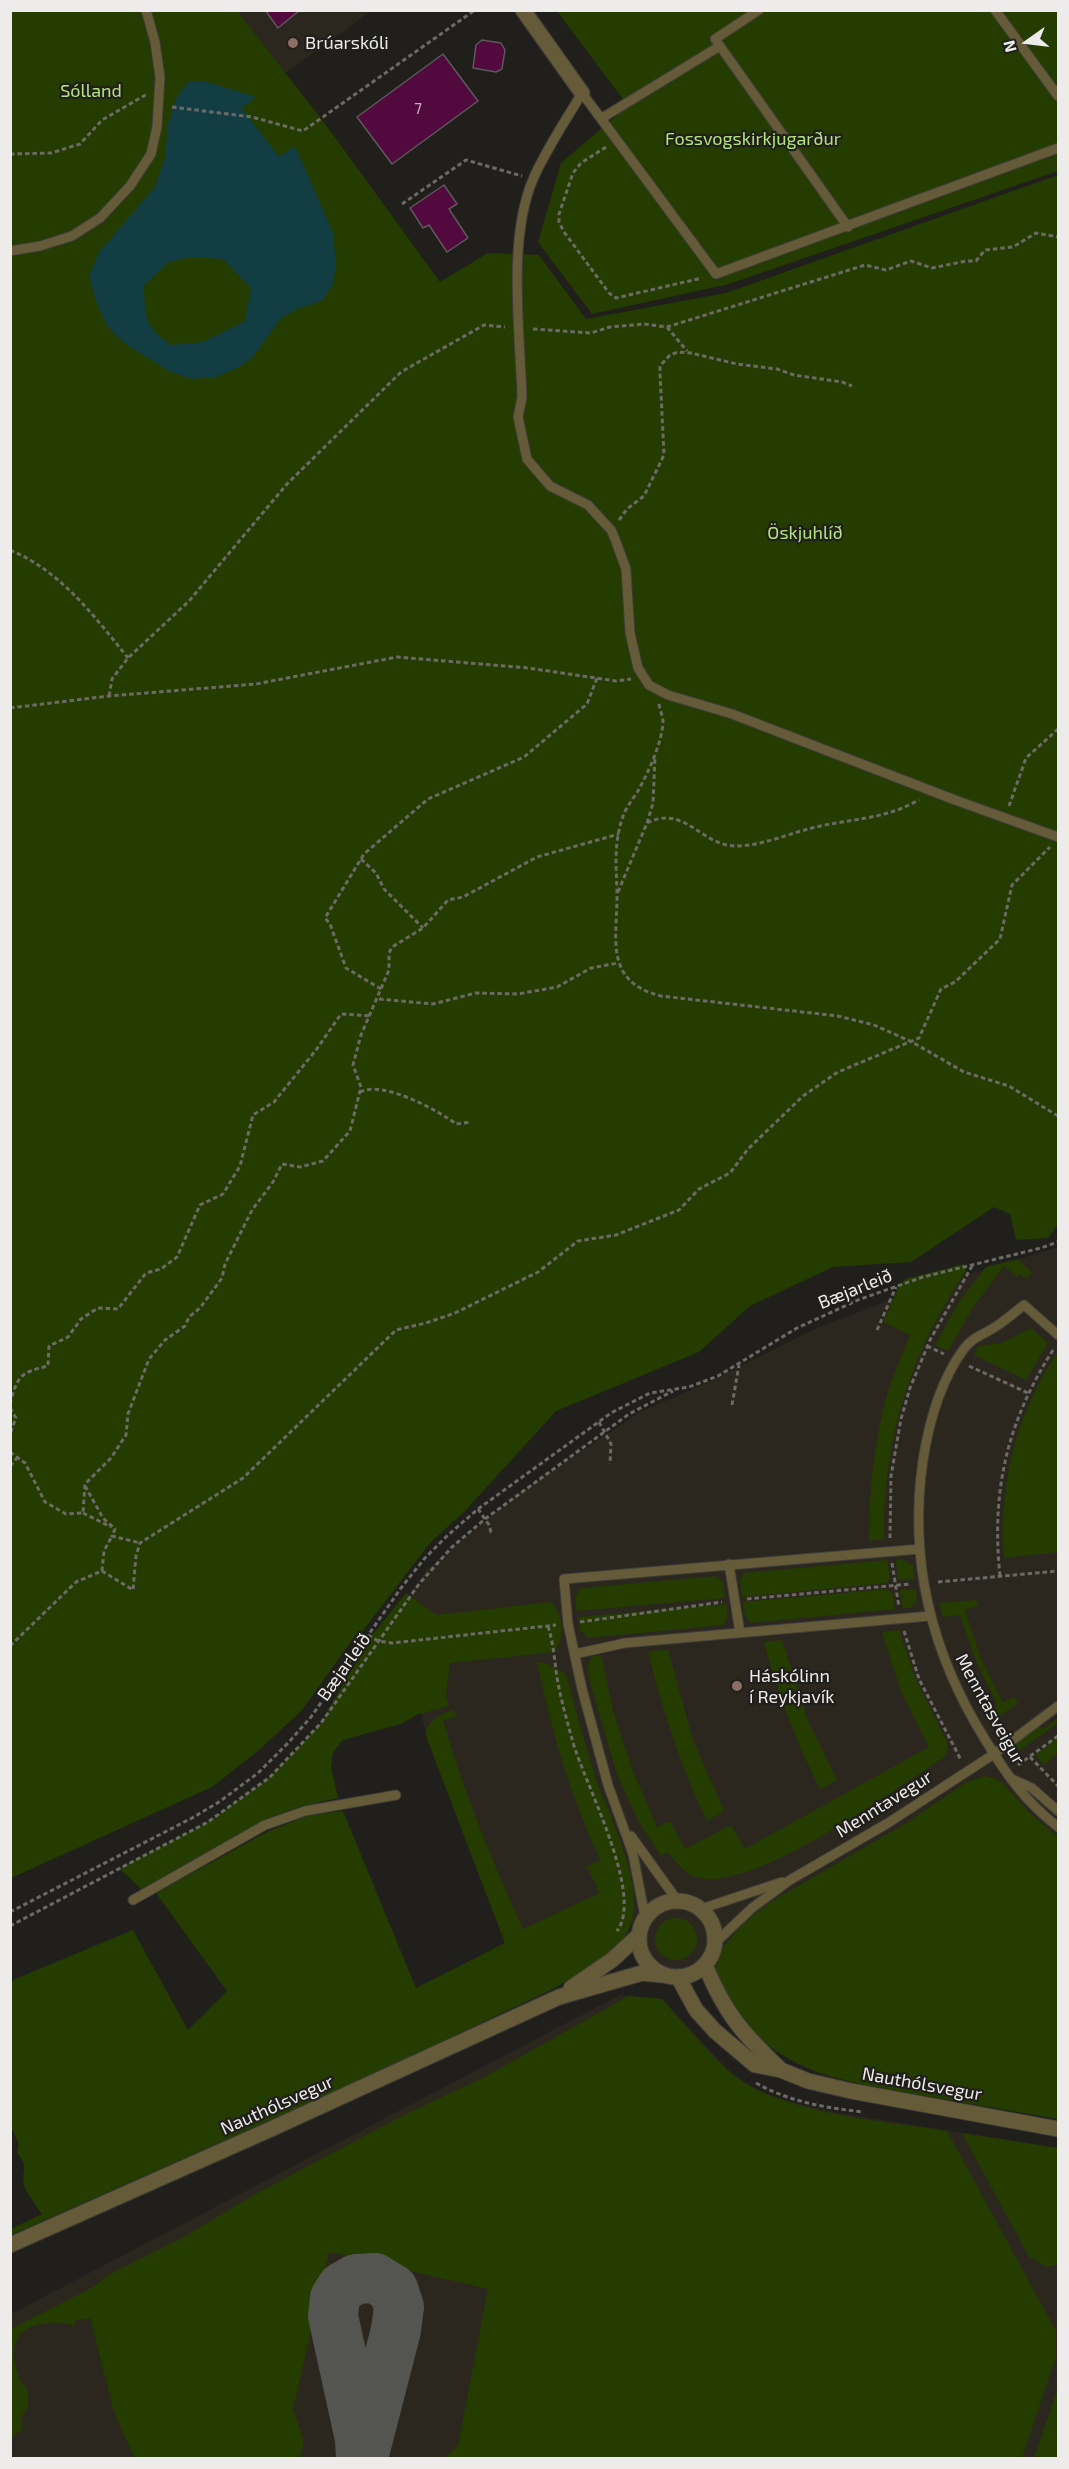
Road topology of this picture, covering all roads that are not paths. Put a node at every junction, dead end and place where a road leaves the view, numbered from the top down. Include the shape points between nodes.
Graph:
1 (146, 10) edge
2 (523, 10) edge
3 (759, 10) edge
4 (995, 10) edge
5 (720, 46) junction
6 (582, 93) junction
7 (1059, 96) edge
8 (602, 118) junction
9 (1059, 148) edge
10 (848, 227) junction
11 (10, 251) edge
12 (1059, 837) edge
13 (1059, 1335) edge
14 (920, 1549) junction
15 (729, 1564) junction
16 (930, 1616) junction
17 (740, 1633) junction
18 (574, 1654) junction
19 (1059, 1706) edge
20 (994, 1754) junction
21 (1006, 1775) junction
22 (396, 1795) dead end
23 (1059, 1812) edge
24 (1059, 1827) edge
25 (626, 1828) junction
26 (790, 1880) junction
27 (133, 1900) dead end
28 (677, 1900) junction
29 (701, 1909) junction
30 (645, 1917) junction
31 (638, 1936) junction
32 (715, 1943) junction
33 (705, 1965) junction
34 (662, 1974) junction
35 (678, 1977) junction
36 (559, 1997) junction
37 (781, 2070) junction
38 (1059, 2128) edge
39 (10, 2245) edge

1 - 11 lane via 160,77 151,154 130,186 100,218 72,236
2 - 6 street
3 - 5 lane via 715,39
4 - 7 lane
5 - 8 lane
5 - 10 lane
6 - 8 lane
6 - 12 lane via 533,178 522,218 518,260 522,397 518,417 527,459 550,486 588,505 611,530 626,569 630,633 638,668 649,685 668,695 732,714
8 - 10 lane via 716,274
9 - 10 lane
13 - 14 lane, Menntasveigur via 1024,1305 995,1328 976,1336 957,1360 933,1412 926,1445 918,1511
14 - 15 lane
14 - 16 lane, Menntasveigur
15 - 17 lane
15 - 18 lane via 564,1579
16 - 17 lane
16 - 20 lane, Menntasveigur via 956,1689
17 - 18 lane via 625,1642
18 - 25 lane via 592,1732
19 - 20 lane, Menntavegur
20 - 21 lane, Menntasveigur
20 - 26 lane, Menntavegur via 888,1823
21 - 23 lane via 1032,1788
21 - 24 lane, Menntasveigur
22 - 27 lane via 304,1811 265,1826
25 - 28 lane
25 - 30 lane
26 - 29 lane, Menntavegur
26 - 32 lane, Menntavegur via 752,1908
28 - 29 street
28 - 30 street via 664,1902
29 - 32 street via 714,1930
30 - 31 street
31 - 34 street via 644,1959
31 - 36 street, Nauthólsvegur via 612,1960
32 - 33 street
33 - 35 street
33 - 37 street, Nauthólsvegur via 727,2012
34 - 35 street
34 - 36 street, Nauthólsvegur via 642,1973
35 - 37 street, Nauthólsvegur via 696,2010 742,2055 755,2065
36 - 39 street, Nauthólsvegur
37 - 38 street, Nauthólsvegur via 851,2091

